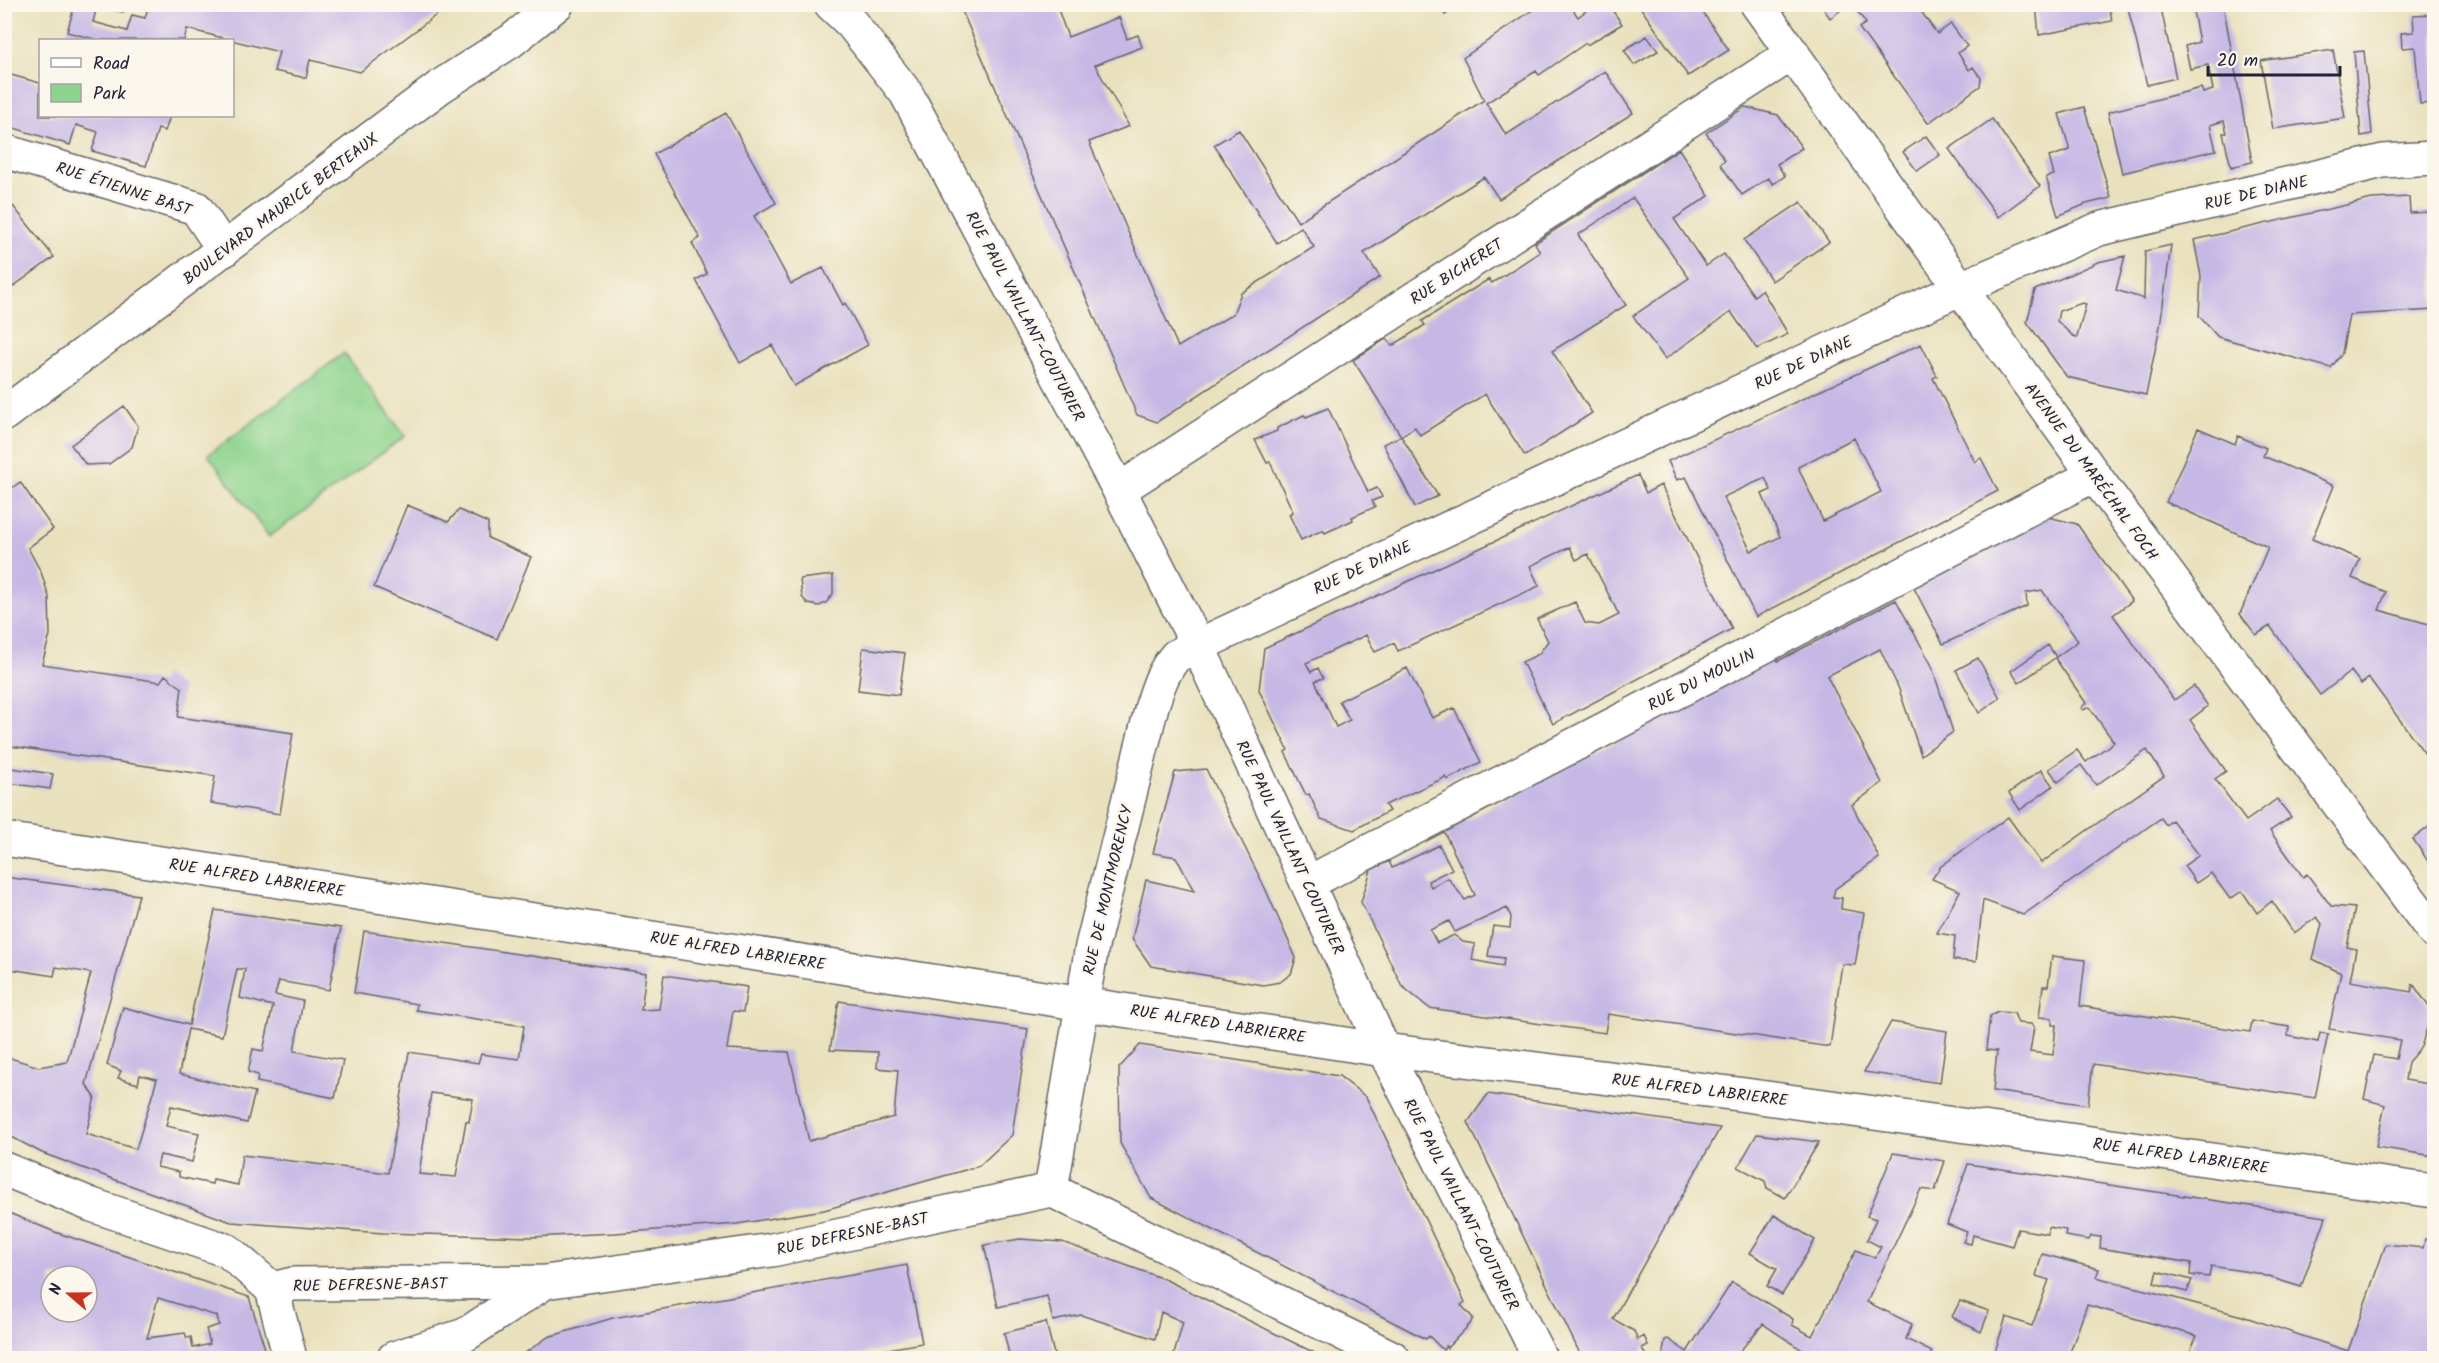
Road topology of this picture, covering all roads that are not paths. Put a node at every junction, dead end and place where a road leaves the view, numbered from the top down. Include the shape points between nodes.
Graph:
1 (515, 4) edge
2 (557, 4) edge
3 (831, 4) edge
4 (1757, 4) edge
5 (511, 41) junction
6 (1793, 53) junction
7 (4, 151) edge
8 (2434, 158) edge
9 (224, 250) junction
10 (1961, 288) junction
11 (4, 414) edge
12 (2094, 475) junction
13 (1119, 490) junction
14 (1197, 644) junction
15 (4, 839) edge
16 (1308, 883) junction
17 (2434, 932) edge
18 (1083, 1002) junction
19 (1384, 1050) junction
20 (4, 1169) edge
21 (1051, 1190) junction
22 (2434, 1191) edge
23 (545, 1282) junction
24 (272, 1289) junction
25 (460, 1347) edge
26 (290, 1359) edge
27 (394, 1359) edge
28 (1393, 1359) edge
29 (1540, 1359) edge

1 - 5 street
2 - 5 street, BOULEVARD MAURICE BERTEAUX
3 - 13 street, RUE PAUL VAILLANT-COUTURIER via 852,24 906,93
4 - 6 street, AVENUE DU MARÉCHAL FOCH
5 - 9 street, BOULEVARD MAURICE BERTEAUX via 441,86
6 - 10 street, AVENUE DU MARÉCHAL FOCH
6 - 13 street, RUE BICHERET
7 - 9 street, RUE ÉTIENNE BAST via 196,208
8 - 10 street, RUE DE DIANE via 2383,161 2099,229
9 - 11 street, BOULEVARD MAURICE BERTEAUX
10 - 12 street, AVENUE DU MARÉCHAL FOCH
10 - 14 street, RUE DE DIANE
12 - 16 street, RUE DU MOULIN
12 - 17 street, AVENUE DU MARÉCHAL FOCH
13 - 14 street, RUE PAUL VAILLANT-COUTURIER
14 - 16 street, RUE PAUL VAILLANT COUTURIER
14 - 18 street, RUE DE MONTMORENCY via 1176,656 1167,667 1152,706 1096,925
15 - 18 street, RUE ALFRED LABRIERRE
16 - 19 street, RUE PAUL VAILLANT COUTURIER
18 - 19 street, RUE ALFRED LABRIERRE
18 - 21 street, RUE DE MONTMORENCY
19 - 22 street, RUE ALFRED LABRIERRE via 1738,1094
19 - 29 street, RUE PAUL VAILLANT-COUTURIER
20 - 24 street, RUE DEFRESNE-BAST via 92,1205 228,1251
21 - 23 street, RUE DEFRESNE-BAST via 772,1250
21 - 28 street
23 - 24 street, RUE DEFRESNE-BAST via 292,1284
23 - 25 street
24 - 26 street, RUE DEFRESNE-BAST
25 - 27 street

